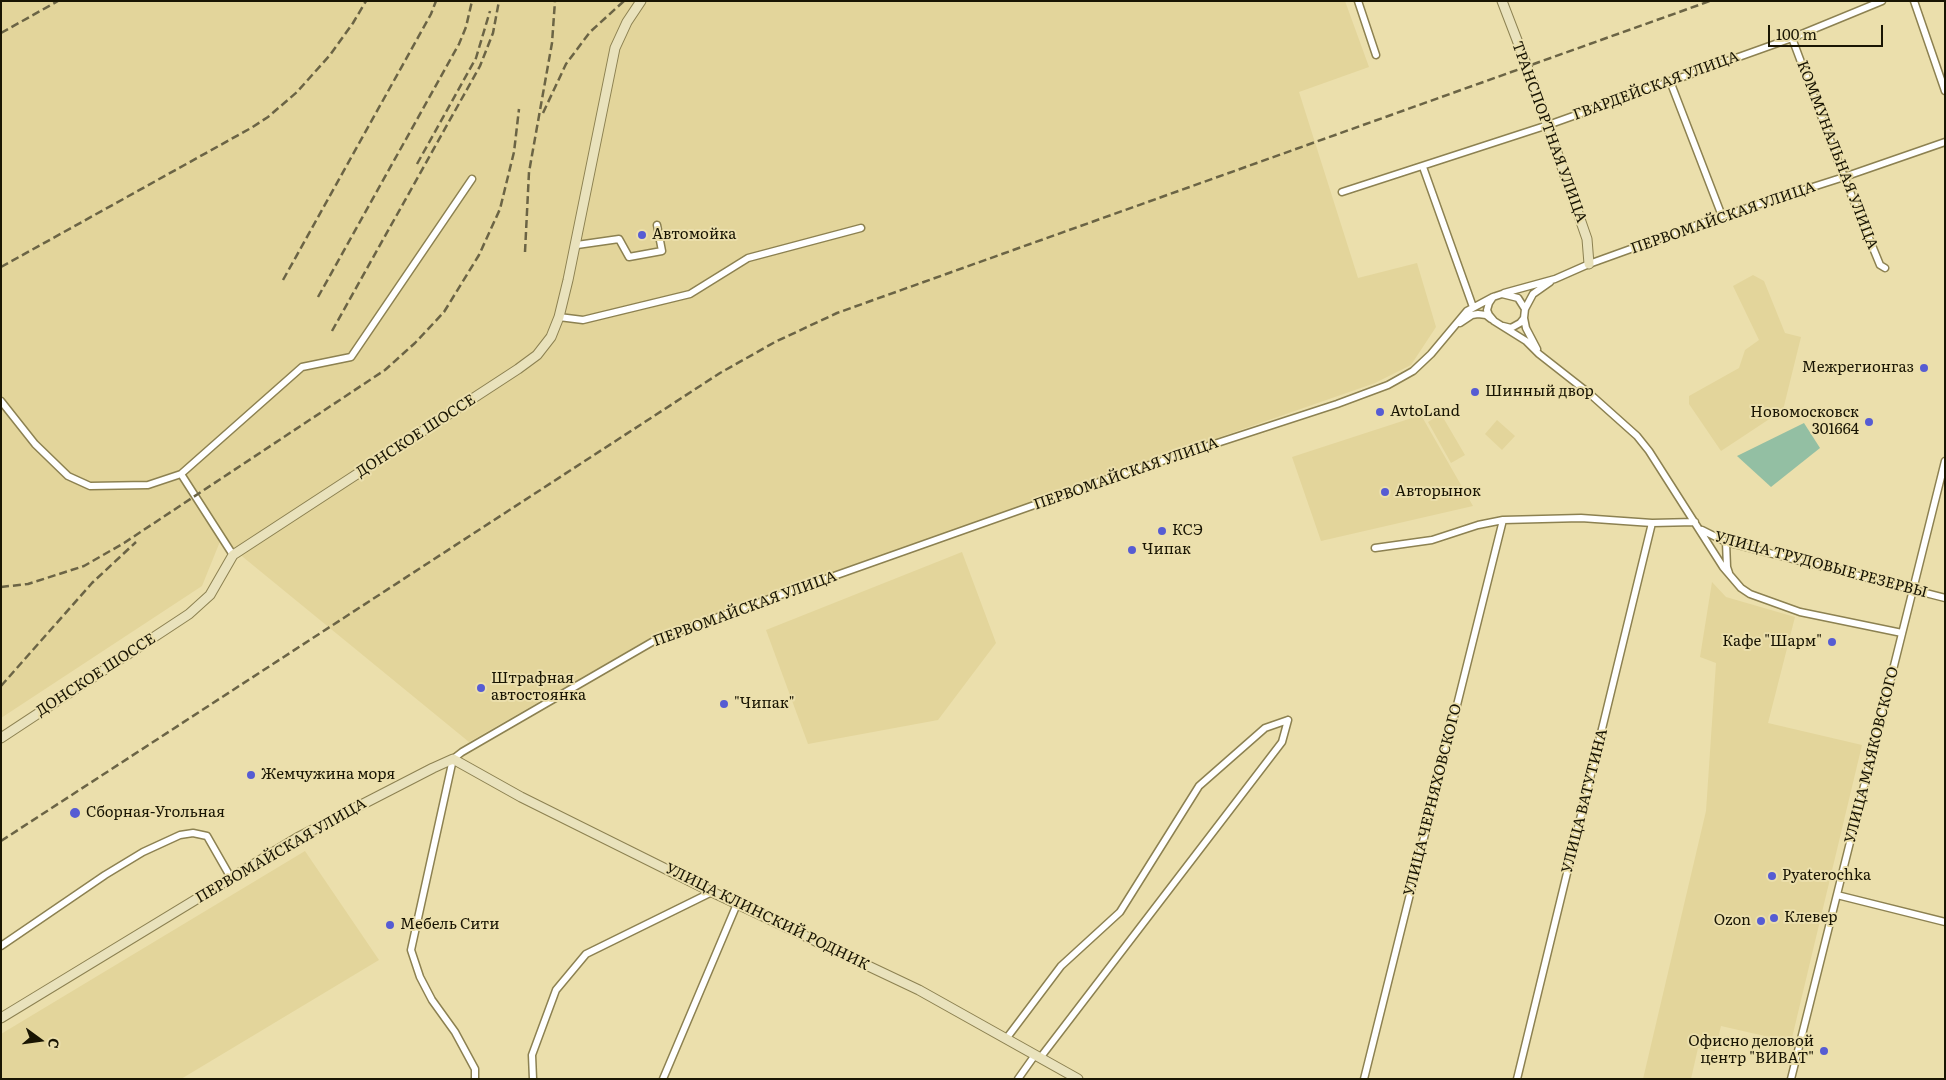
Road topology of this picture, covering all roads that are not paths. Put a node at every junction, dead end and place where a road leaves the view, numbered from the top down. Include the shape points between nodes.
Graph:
1 (641, 1) edge
2 (1358, 1) edge
3 (1502, 1) edge
4 (1882, 1) edge
5 (1914, 1) edge
6 (1792, 38) junction
7 (1376, 55) dead end
8 (1670, 81) junction
9 (1945, 90) edge
10 (1548, 125) junction
11 (1945, 142) edge
12 (1423, 167) junction
13 (1844, 177) junction
14 (472, 179) dead end
15 (1342, 192) dead end
16 (1722, 216) junction
17 (657, 225) dead end
18 (861, 228) dead end
19 (577, 245) junction
20 (1589, 264) junction
21 (1885, 268) dead end
22 (1555, 279) junction
23 (1502, 294) junction
24 (1492, 297) junction
25 (1473, 307) junction
26 (1525, 309) junction
27 (559, 318) junction
28 (1524, 318) junction
29 (1494, 321) junction
30 (1503, 326) junction
31 (1448, 334) junction
32 (1539, 354) junction
33 (1, 401) edge
34 (1945, 461) edge
35 (181, 474) junction
36 (1503, 520) junction
37 (1652, 523) junction
38 (1697, 525) junction
39 (1726, 542) junction
40 (1375, 548) dead end
41 (233, 555) junction
42 (1732, 580) junction
43 (1913, 590) junction
44 (1945, 598) edge
45 (1902, 633) junction
46 (1, 738) edge
47 (453, 759) junction
48 (231, 878) junction
49 (712, 892) junction
50 (1837, 895) junction
51 (737, 904) junction
52 (1945, 922) edge
53 (1, 946) edge
54 (1, 1018) edge
55 (1006, 1039) junction
56 (1038, 1056) junction
57 (475, 1079) edge
58 (533, 1079) edge
59 (663, 1079) edge
60 (1018, 1079) edge
61 (1078, 1079) edge
62 (1364, 1079) edge
63 (1517, 1079) edge
64 (1792, 1079) edge

1 - 19 main road, ДОНСКОЕ ШОССЕ via 615,48
2 - 7 street
3 - 10 main road, ТРАНСПОРТНАЯ УЛИЦА
4 - 6 street, ГВАРДЕЙСКАЯ УЛИЦА
5 - 9 street
6 - 8 street, ГВАРДЕЙСКАЯ УЛИЦА
6 - 13 street, КОММУНАЛЬНАЯ УЛИЦА
8 - 10 street, ГВАРДЕЙСКАЯ УЛИЦА
8 - 16 street
10 - 12 street, ГВАРДЕЙСКАЯ УЛИЦА
10 - 20 main road, ТРАНСПОРТНАЯ УЛИЦА via 1587,239
11 - 13 street, ПЕРВОМАЙСКАЯ УЛИЦА
12 - 15 street, ГВАРДЕЙСКАЯ УЛИЦА
12 - 25 street
13 - 16 street, ПЕРВОМАЙСКАЯ УЛИЦА
13 - 21 street, КОММУНАЛЬНАЯ УЛИЦА via 1880,265
14 - 35 street via 351,357 302,367
16 - 20 street, ПЕРВОМАЙСКАЯ УЛИЦА
17 - 19 street via 662,251 629,257 619,239
18 - 27 street via 748,258 690,294 582,320
19 - 27 main road, ДОНСКОЕ ШОССЕ
20 - 22 street, ПЕРВОМАЙСКАЯ УЛИЦА
22 - 23 street, ПЕРВОМАЙСКАЯ УЛИЦА
22 - 26 street via 1534,294
23 - 24 street
23 - 26 street via 1518,298
24 - 25 street, ПЕРВОМАЙСКАЯ УЛИЦА
24 - 29 street via 1487,310
25 - 31 street, ПЕРВОМАЙСКАЯ УЛИЦА
26 - 28 street
27 - 41 main road, ДОНСКОЕ ШОССЕ via 541,349 518,369
28 - 30 street via 1511,328
28 - 32 street
29 - 30 street
29 - 31 street via 1486,315 1472,315
30 - 32 street
31 - 47 street, ПЕРВОМАЙСКАЯ УЛИЦА via 1418,368 1388,385 1119,475 659,638
32 - 38 street via 1637,436
33 - 35 street via 35,444 68,476 90,486 148,485
34 - 43 street, УЛИЦА МАЯКОВСКОГО
35 - 41 street
36 - 37 street via 1581,518
36 - 40 street via 1432,540
36 - 62 street, УЛИЦА ЧЕРНЯХОВСКОГО
37 - 38 street
37 - 63 street, УЛИЦА ВАТУТИНА
38 - 39 street, УЛИЦА ТРУДОВЫЕ РЕЗЕРВЫ
38 - 42 street
39 - 42 street via 1727,566
39 - 43 street, УЛИЦА ТРУДОВЫЕ РЕЗЕРВЫ
41 - 46 main road, ДОНСКОЕ ШОССЕ via 210,595 189,614
42 - 45 street via 1750,594 1800,612
43 - 44 street, УЛИЦА ТРУДОВЫЕ РЕЗЕРВЫ
43 - 45 street, УЛИЦА МАЯКОВСКОГО
45 - 50 street, УЛИЦА МАЯКОВСКОГО
47 - 48 main road, ПЕРВОМАЙСКАЯ УЛИЦА via 297,838
47 - 49 main road, УЛИЦА КЛИНСКИЙ РОДНИК via 521,797
47 - 57 street via 411,950 432,1000 455,1032 475,1069
48 - 53 street via 207,836 180,835 105,875
48 - 54 main road, ПЕРВОМАЙСКАЯ УЛИЦА
49 - 51 main road, УЛИЦА КЛИНСКИЙ РОДНИК
49 - 58 street via 586,954 556,990 532,1055
50 - 52 street
50 - 64 street, УЛИЦА МАЯКОВСКОГО
51 - 55 main road, УЛИЦА КЛИНСКИЙ РОДНИК via 919,990
51 - 59 street
55 - 56 main road, УЛИЦА КЛИНСКИЙ РОДНИК
55 - 56 street via 1061,966 1120,912 1198,786 1265,728 1288,720 1282,742
56 - 60 street
56 - 61 main road, УЛИЦА КЛИНСКИЙ РОДНИК

